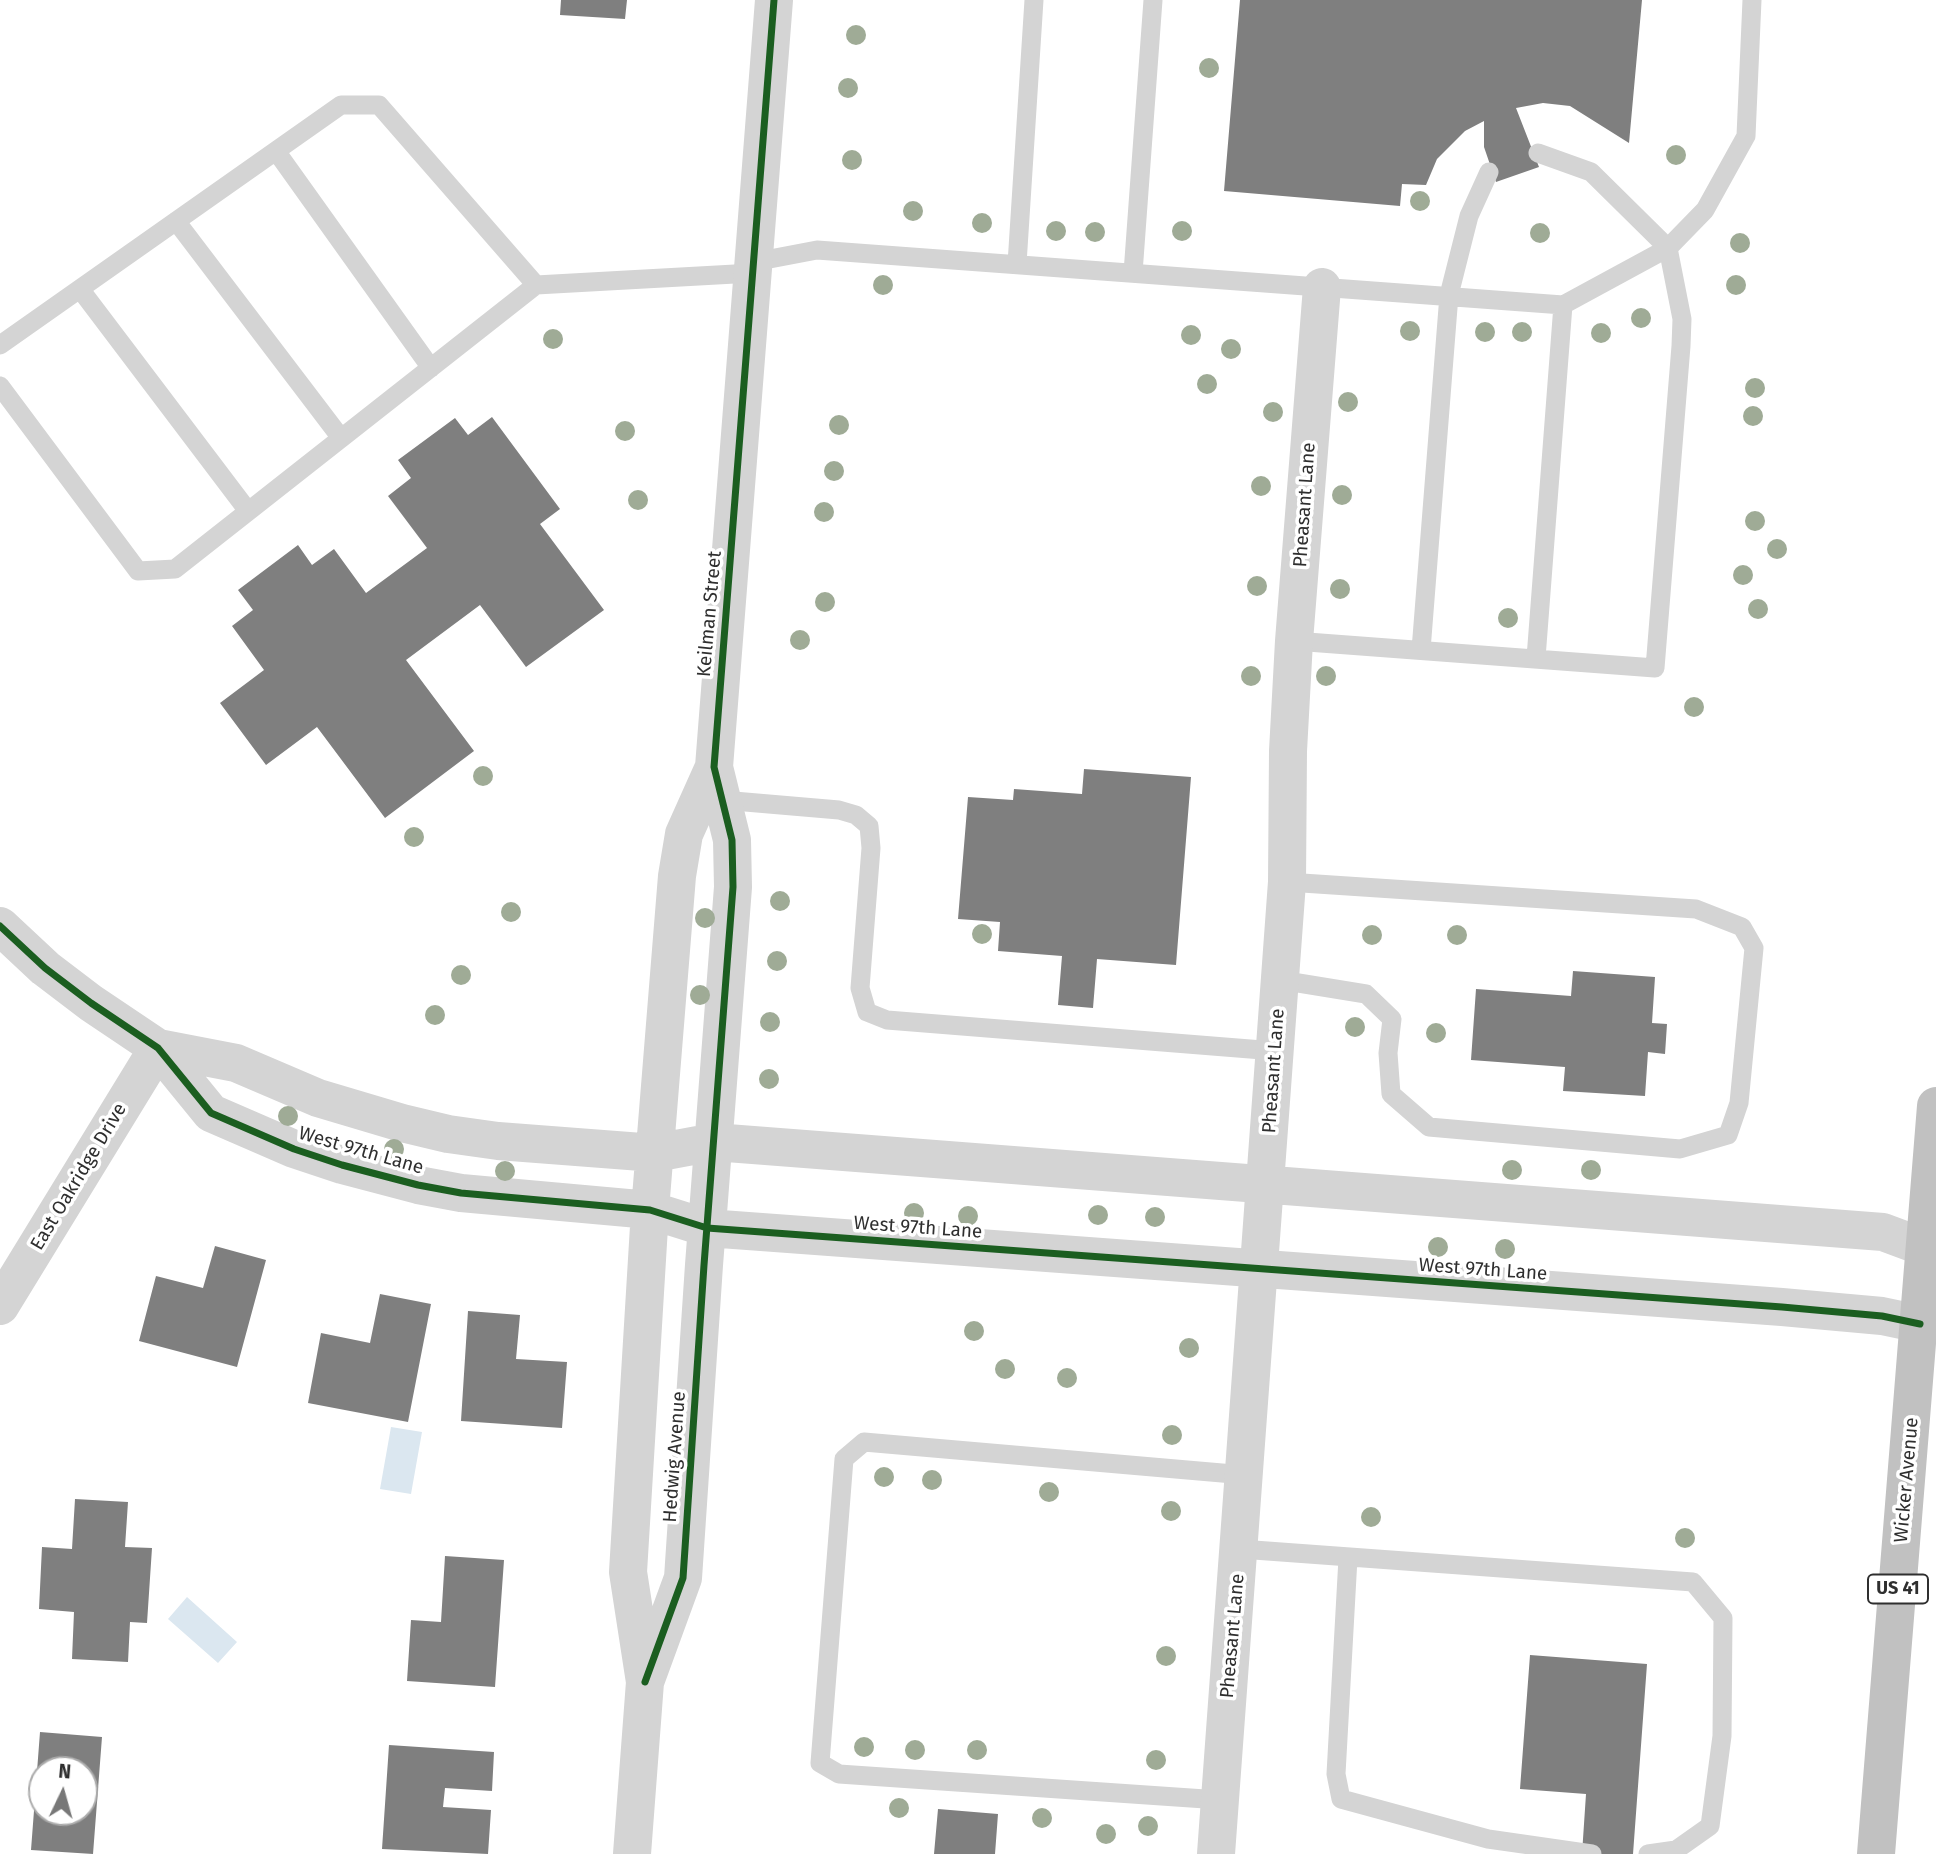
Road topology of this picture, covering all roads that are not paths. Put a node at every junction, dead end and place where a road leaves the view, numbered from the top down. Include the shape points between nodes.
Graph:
1 (774, 0) edge
2 (1034, 0) edge
3 (1153, 0) edge
4 (1752, 0) edge
5 (276, 151) junction
6 (1538, 153) dead end
7 (1489, 172) dead end
8 (176, 221) junction
9 (1668, 248) junction
10 (1017, 264) junction
11 (753, 267) junction
12 (1133, 273) junction
13 (536, 285) junction
14 (1322, 287) junction
15 (80, 289) junction
16 (1449, 295) junction
17 (1563, 305) junction
18 (0, 345) edge
19 (431, 368) junction
20 (0, 386) edge
21 (341, 438) junction
22 (248, 511) junction
23 (1294, 641) junction
24 (1421, 650) junction
25 (1536, 659) junction
26 (718, 784) junction
27 (1287, 882) junction
28 (0, 926) edge
29 (1280, 981) junction
30 (158, 1048) junction
31 (1275, 1051) junction
32 (1936, 1106) edge
33 (714, 1142) junction
34 (655, 1153) junction
35 (1265, 1184) junction
36 (650, 1209) junction
37 (707, 1228) junction
38 (1931, 1250) edge
39 (1259, 1270) junction
40 (0, 1306) edge
41 (1928, 1328) edge
42 (1245, 1475) junction
43 (1240, 1549) junction
44 (1348, 1558) junction
45 (645, 1682) junction
46 (1220, 1800) junction
47 (632, 1854) edge
48 (1216, 1854) edge
49 (1592, 1854) edge
50 (1648, 1854) edge
51 (1876, 1854) edge

1 - 11 street, Keilman Street
2 - 10 lane
3 - 12 lane
4 - 9 lane via 1746,136 1705,210
5 - 8 lane
5 - 13 lane via 341,105 379,105
5 - 19 lane
6 - 9 lane via 1591,172
7 - 16 lane via 1469,216
8 - 15 lane
8 - 21 lane
9 - 17 lane
9 - 25 lane via 1682,319 1655,668
10 - 11 lane via 817,250
10 - 12 lane
11 - 13 lane
11 - 26 street, Keilman Street
12 - 14 lane
13 - 19 lane
14 - 16 lane
14 - 23 street, Pheasant Lane
15 - 18 lane
15 - 22 lane
16 - 17 lane
16 - 24 lane
17 - 25 lane
19 - 21 lane
20 - 22 lane via 138,572 175,569
21 - 22 lane
23 - 24 lane
23 - 27 street, Pheasant Lane
24 - 25 lane
26 - 31 lane via 839,810 856,815 869,826 860,988 867,1012 887,1020
26 - 33 street, Keilman Street via 732,840 733,887
26 - 34 street, Keilman Street via 684,834
27 - 29 street, Pheasant Lane
27 - 29 lane via 1696,909 1742,927 1754,948 1739,1103 1728,1135 1680,1149 1429,1127 1391,1094 1388,1053 1392,1019 1375,1002 1366,994
28 - 30 street, West 97th Lane via 45,968
29 - 31 street, Pheasant Lane
30 - 34 street, West 97th Lane via 236,1063 317,1098 448,1134
30 - 36 street, West 97th Lane via 211,1113 342,1165 461,1193
30 - 40 street, East Oakridge Drive
31 - 35 street, Pheasant Lane
32 - 38 highway, Wicker Avenue / US 41
33 - 34 street, West 97th Lane
33 - 35 street, West 97th Lane
33 - 37 street, Keilman Street
34 - 36 street, Keilman Street
35 - 38 street, West 97th Lane via 1883,1232
35 - 39 street, Pheasant Lane
36 - 37 street, West 97th Lane
36 - 45 street, Hedwig Avenue via 628,1572
37 - 39 street, West 97th Lane
37 - 45 street, Hedwig Avenue via 683,1578
38 - 41 highway, Wicker Avenue / US 41
39 - 41 street, West 97th Lane via 1782,1307 1882,1316
39 - 42 street, Pheasant Lane
41 - 51 highway, Wicker Avenue / US 41
42 - 43 street, Pheasant Lane
42 - 46 lane via 864,1442 844,1459 820,1763 839,1774
43 - 44 lane
43 - 46 street, Pheasant Lane
44 - 49 lane via 1336,1774 1341,1799 1488,1839
44 - 50 lane via 1693,1582 1723,1618 1722,1736 1710,1826 1676,1850
45 - 47 street, Hedwig Avenue
46 - 48 street, Pheasant Lane

